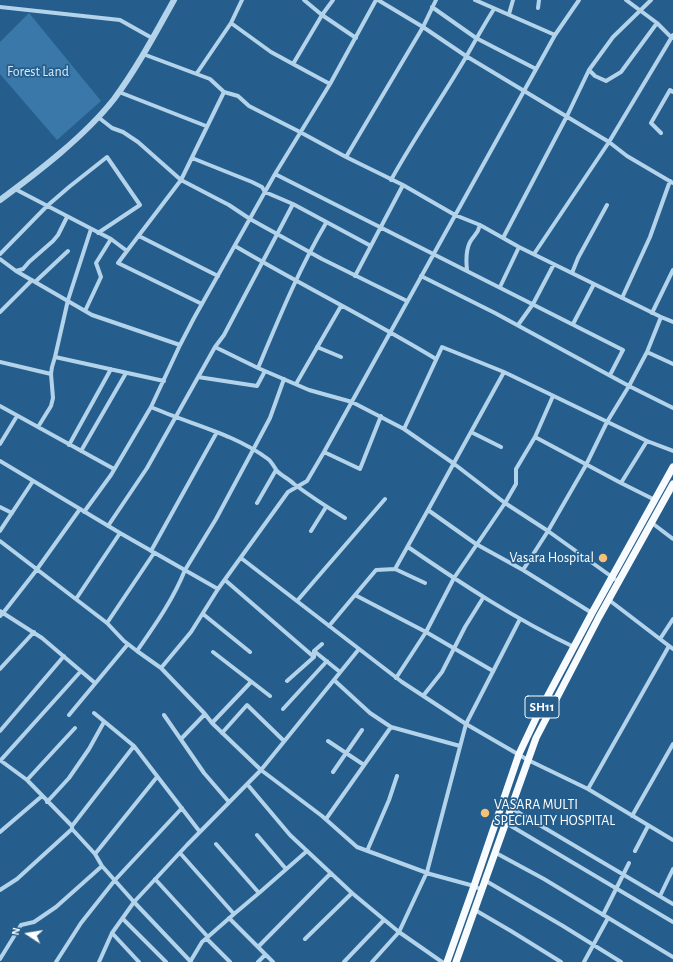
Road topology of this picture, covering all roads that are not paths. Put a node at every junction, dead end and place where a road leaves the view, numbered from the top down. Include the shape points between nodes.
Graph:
1 (174, 0) edge
2 (242, 0) edge
3 (334, 0) edge
4 (377, 0) edge
5 (436, 0) edge
6 (475, 0) edge
7 (513, 0) edge
8 (539, 0) edge
9 (579, 0) edge
10 (626, 0) edge
11 (650, 0) edge
12 (307, 1) edge
13 (0, 6) edge
14 (432, 7) junction
15 (538, 8) dead end
16 (494, 9) junction
17 (640, 11) junction
18 (508, 14) junction
19 (322, 16) junction
20 (231, 23) junction
21 (657, 23) junction
22 (424, 26) junction
23 (555, 35) junction
24 (672, 37) edge
25 (152, 38) junction
26 (356, 38) junction
27 (476, 38) junction
28 (143, 54) junction
29 (466, 56) junction
30 (293, 64) junction
31 (536, 69) junction
32 (589, 70) junction
33 (197, 73) junction
34 (330, 84) junction
35 (524, 91) junction
36 (119, 92) junction
37 (224, 92) junction
38 (673, 92) edge
39 (566, 116) junction
40 (98, 117) junction
41 (206, 126) junction
42 (300, 132) junction
43 (661, 133) dead end
44 (609, 142) junction
45 (346, 157) junction
46 (192, 158) junction
47 (275, 174) junction
48 (181, 180) junction
49 (391, 180) junction
50 (671, 182) edge
51 (403, 185) junction
52 (15, 189) junction
53 (265, 192) junction
54 (0, 200) edge
55 (293, 204) junction
56 (607, 205) dead end
57 (47, 206) junction
58 (455, 215) junction
59 (68, 217) junction
60 (250, 219) junction
61 (326, 223) junction
62 (480, 225) junction
63 (381, 228) junction
64 (91, 229) junction
65 (98, 233) junction
66 (277, 235) junction
67 (139, 236) junction
68 (503, 238) junction
69 (111, 239) junction
70 (235, 246) junction
71 (371, 246) junction
72 (519, 248) junction
73 (68, 251) dead end
74 (127, 251) junction
75 (309, 252) junction
76 (434, 253) junction
77 (0, 254) edge
78 (534, 254) junction
79 (0, 259) edge
80 (262, 262) junction
81 (554, 264) junction
82 (466, 270) junction
83 (673, 270) edge
84 (16, 271) junction
85 (572, 273) junction
86 (218, 276) junction
87 (356, 276) junction
88 (421, 276) junction
89 (296, 279) junction
90 (33, 281) junction
91 (594, 284) junction
92 (500, 287) junction
93 (622, 298) junction
94 (68, 300) junction
95 (407, 301) junction
96 (202, 304) junction
97 (533, 304) junction
98 (340, 306) junction
99 (85, 311) junction
100 (0, 312) edge
101 (652, 313) junction
102 (661, 317) junction
103 (673, 322) edge
104 (573, 324) junction
105 (518, 325) junction
106 (390, 332) junction
107 (180, 345) junction
108 (215, 347) junction
109 (317, 347) junction
110 (647, 352) junction
111 (55, 357) junction
112 (341, 357) dead end
113 (436, 360) junction
114 (0, 362) edge
115 (673, 364) edge
116 (258, 368) junction
117 (110, 369) junction
118 (264, 371) junction
119 (504, 372) junction
120 (126, 373) junction
121 (51, 374) junction
122 (610, 375) junction
123 (198, 377) junction
124 (284, 379) junction
125 (164, 381) junction
126 (296, 384) junction
127 (629, 386) junction
128 (553, 396) junction
129 (352, 402) junction
130 (0, 406) edge
131 (151, 407) junction
132 (673, 408) edge
133 (17, 416) junction
134 (381, 416) junction
135 (175, 418) junction
136 (607, 422) junction
137 (38, 426) junction
138 (404, 429) junction
139 (217, 432) junction
140 (471, 432) junction
141 (535, 437) junction
142 (647, 441) junction
143 (0, 444) edge
144 (69, 445) junction
145 (501, 447) dead end
146 (253, 450) junction
147 (81, 451) junction
148 (673, 451) edge
149 (324, 452) junction
150 (0, 461) edge
151 (453, 463) junction
152 (586, 465) junction
153 (673, 467) edge
154 (114, 469) junction
155 (276, 470) junction
156 (33, 481) junction
157 (621, 483) junction
158 (673, 484) edge
159 (297, 486) junction
160 (385, 499) dead end
161 (655, 500) junction
162 (504, 503) junction
163 (257, 504) dead end
164 (0, 506) edge
165 (326, 507) junction
166 (82, 510) junction
167 (428, 510) junction
168 (12, 513) junction
169 (345, 518) dead end
170 (652, 523) junction
171 (108, 526) junction
172 (0, 531) edge
173 (311, 531) dead end
174 (548, 531) junction
175 (120, 533) junction
176 (673, 539) edge
177 (0, 540) edge
178 (476, 544) junction
179 (408, 547) junction
180 (153, 552) junction
181 (241, 558) junction
182 (36, 570) junction
183 (184, 570) junction
184 (395, 570) junction
185 (523, 570) junction
186 (612, 576) junction
187 (454, 578) junction
188 (225, 580) junction
189 (619, 582) junction
190 (425, 583) dead end
191 (218, 589) junction
192 (355, 595) junction
193 (483, 598) junction
194 (76, 599) junction
195 (609, 600) junction
196 (297, 601) junction
197 (592, 612) junction
198 (1, 613) edge
199 (203, 614) junction
200 (520, 619) junction
201 (673, 619) edge
202 (107, 623) junction
203 (329, 626) junction
204 (34, 632) junction
205 (426, 632) junction
206 (660, 639) junction
207 (128, 644) junction
208 (322, 644) dead end
209 (669, 646) junction
210 (574, 647) junction
211 (359, 649) junction
212 (454, 649) junction
213 (673, 649) edge
214 (137, 651) junction
215 (314, 651) junction
216 (213, 652) dead end
217 (250, 652) dead end
218 (64, 656) junction
219 (314, 657) junction
220 (327, 661) junction
221 (161, 668) junction
222 (0, 669) edge
223 (81, 671) junction
224 (493, 671) junction
225 (340, 672) junction
226 (396, 678) junction
227 (334, 680) junction
228 (287, 681) dead end
229 (251, 682) junction
230 (95, 683) junction
231 (270, 696) dead end
232 (423, 696) junction
233 (283, 709) dead end
234 (94, 713) dead end
235 (69, 714) dead end
236 (205, 714) junction
237 (164, 715) dead end
238 (104, 722) junction
239 (212, 723) junction
240 (466, 724) junction
241 (391, 727) junction
242 (75, 728) dead end
243 (362, 730) dead end
244 (0, 731) edge
245 (222, 733) junction
246 (181, 739) junction
247 (284, 741) junction
248 (328, 741) dead end
249 (673, 744) edge
250 (134, 746) junction
251 (460, 746) junction
252 (346, 753) junction
253 (519, 754) junction
254 (0, 760) edge
255 (528, 760) junction
256 (364, 765) junction
257 (261, 770) junction
258 (333, 772) dead end
259 (397, 776) dead end
260 (158, 777) junction
261 (27, 780) junction
262 (247, 784) junction
263 (588, 789) junction
264 (42, 796) junction
265 (47, 802) junction
266 (229, 802) junction
267 (182, 808) junction
268 (511, 808) junction
269 (632, 816) junction
270 (326, 819) junction
271 (506, 824) junction
272 (648, 826) junction
273 (72, 828) junction
274 (0, 832) edge
275 (200, 832) junction
276 (257, 835) dead end
277 (673, 840) edge
278 (216, 844) dead end
279 (307, 851) junction
280 (367, 851) junction
281 (635, 851) dead end
282 (180, 853) junction
283 (496, 853) junction
284 (95, 854) junction
285 (629, 864) dead end
286 (102, 866) junction
287 (286, 869) junction
288 (673, 869) edge
289 (427, 872) junction
290 (331, 873) junction
291 (623, 875) junction
292 (155, 879) junction
293 (115, 880) junction
294 (486, 881) junction
295 (474, 886) junction
296 (616, 888) junction
297 (0, 890) edge
298 (482, 890) junction
299 (259, 893) junction
300 (352, 893) junction
301 (660, 896) junction
302 (134, 902) junction
303 (673, 904) edge
304 (475, 910) junction
305 (234, 914) junction
306 (603, 915) junction
307 (229, 918) junction
308 (608, 918) junction
309 (122, 919) junction
310 (384, 920) junction
311 (673, 922) edge
312 (399, 932) junction
313 (112, 933) junction
314 (207, 938) junction
315 (305, 939) dead end
316 (593, 945) junction
317 (258, 947) junction
318 (265, 955) junction
319 (673, 957) edge
320 (0, 959) edge
321 (56, 962) edge
322 (99, 962) edge
323 (139, 962) edge
324 (166, 962) edge
325 (190, 962) edge
326 (230, 962) edge
327 (258, 962) edge
328 (273, 962) edge
329 (344, 962) edge
330 (372, 962) edge
331 (442, 962) edge
332 (447, 962) edge
333 (456, 962) edge
334 (561, 962) edge
335 (584, 962) edge
336 (621, 962) edge

1 - 25 street
2 - 20 street
3 - 19 street
4 - 22 street
4 - 26 street
5 - 14 street
6 - 16 street
7 - 18 street
8 - 15 street
9 - 23 street
10 - 17 street
11 - 17 street
12 - 19 street
13 - 25 street via 120,20
14 - 22 street
14 - 27 street
16 - 18 street
16 - 27 street
17 - 21 street
17 - 32 street via 613,37
18 - 23 street
19 - 26 street
19 - 30 street
20 - 30 street via 271,52
20 - 33 street
21 - 24 street
21 - 32 street via 621,72 606,81
22 - 29 street
22 - 45 street
23 - 31 street
24 - 44 street
25 - 28 street
26 - 34 street
27 - 29 street
27 - 31 street
28 - 33 street
28 - 36 street
29 - 35 street
29 - 49 street via 409,146
30 - 34 street
31 - 35 street
32 - 39 street
33 - 37 street via 210,79
34 - 42 street
35 - 39 street
35 - 58 street
36 - 40 street
36 - 41 street
37 - 41 street
37 - 42 street via 238,96 249,106
38 - 43 street via 670,90 651,123
39 - 44 street
39 - 68 street
40 - 48 street via 138,142
40 - 52 street
41 - 46 street
42 - 45 street
42 - 47 street
44 - 50 street via 627,156
44 - 78 street
45 - 49 street
46 - 48 street
46 - 53 street via 252,182 262,187
47 - 53 street
47 - 63 street
48 - 60 street
48 - 67 street
49 - 51 street
50 - 93 street via 650,237
51 - 58 street
51 - 63 street
52 - 54 street
52 - 57 street
53 - 55 street
53 - 60 street
55 - 61 street
55 - 66 street
56 - 85 street
57 - 59 street
57 - 65 street via 107,157 140,205
57 - 77 street
58 - 62 street
58 - 76 street
59 - 64 street
59 - 84 street via 53,241 23,269
60 - 66 street
60 - 70 street
61 - 71 street
61 - 75 street
62 - 68 street
62 - 82 street via 479,231 470,242
63 - 71 street
63 - 76 street
64 - 65 street
64 - 94 street
65 - 69 street
66 - 75 street
66 - 80 street
67 - 74 street
67 - 86 street
68 - 72 street
69 - 74 street
69 - 99 street via 96,263 101,277
70 - 80 street
70 - 86 street
71 - 87 street
72 - 78 street
72 - 92 street
73 - 90 street
74 - 96 street via 118,263
75 - 87 street
75 - 89 street
76 - 82 street
76 - 88 street
78 - 81 street
79 - 84 street
80 - 89 street
80 - 108 street via 224,335
81 - 85 street
81 - 97 street
82 - 92 street
83 - 101 street
84 - 90 street
85 - 91 street
86 - 96 street
87 - 95 street
88 - 95 street
88 - 105 street
89 - 98 street
89 - 116 street
90 - 94 street
90 - 100 street
91 - 93 street
91 - 104 street
92 - 97 street
93 - 101 street
94 - 99 street
94 - 111 street
95 - 106 street
96 - 107 street
97 - 104 street
97 - 105 street
98 - 106 street
98 - 109 street
99 - 107 street
101 - 102 street
102 - 103 street
102 - 110 street
104 - 122 street via 623,350
105 - 122 street
106 - 113 street
106 - 129 street
107 - 125 street
108 - 116 street
108 - 123 street
109 - 112 street
109 - 126 street
110 - 115 street
110 - 127 street
111 - 117 street
111 - 121 street
113 - 119 street via 442,347
113 - 138 street
114 - 121 street
116 - 118 street
117 - 120 street
117 - 144 street
118 - 123 street via 256,386
118 - 124 street
119 - 128 street
119 - 140 street
120 - 125 street
120 - 147 street
121 - 137 street via 51,406
122 - 127 street
123 - 135 street
124 - 126 street
124 - 146 street via 270,418
125 - 131 street
126 - 129 street
127 - 132 street
127 - 136 street
128 - 136 street
128 - 141 street
129 - 134 street
129 - 149 street
130 - 133 street
131 - 135 street
131 - 154 street
133 - 137 street
133 - 143 street
134 - 138 street
134 - 149 street via 360,469
135 - 139 street
135 - 171 street via 147,468
136 - 142 street
136 - 152 street
137 - 144 street
138 - 151 street
139 - 146 street
139 - 180 street
140 - 145 street
140 - 151 street
141 - 152 street
141 - 162 street via 516,469 516,484
142 - 148 street
142 - 157 street
144 - 147 street
146 - 155 street via 273,463
146 - 183 street via 216,519
147 - 154 street
149 - 159 street via 307,481
150 - 156 street
151 - 162 street
151 - 167 street
152 - 157 street
152 - 174 street
153 - 161 main road, SH11
154 - 166 street
155 - 159 street
155 - 163 street
156 - 166 street
156 - 168 street
157 - 161 street
158 - 170 main road, SH11
159 - 165 street
159 - 181 street via 288,492
160 - 196 street
161 - 186 main road, SH11
162 - 174 street
162 - 178 street
164 - 168 street
165 - 169 street
165 - 173 street
166 - 171 street
166 - 182 street
167 - 178 street
167 - 179 street
168 - 172 street
170 - 176 street
170 - 189 main road, SH11
171 - 175 street
174 - 185 street
174 - 186 street
175 - 180 street
175 - 194 street
177 - 182 street
178 - 185 street
178 - 187 street
179 - 184 street
179 - 187 street
180 - 183 street
180 - 202 street
181 - 188 street
181 - 196 street
182 - 194 street
182 - 198 street
183 - 191 street
183 - 214 street via 164,612
184 - 190 street
184 - 192 street via 376,570
185 - 197 street
186 - 189 street
186 - 197 main road, SH11
187 - 193 street
187 - 205 street
188 - 191 street
188 - 219 street
189 - 195 main road, SH11
191 - 199 street
192 - 203 street
192 - 205 street
193 - 200 street
193 - 212 street
194 - 202 street
195 - 206 street
195 - 255 main road, SH11 via 536,738
196 - 203 street
197 - 210 main road, SH11
198 - 204 street
199 - 217 street
199 - 221 street
200 - 210 street
200 - 224 street
201 - 206 street
202 - 207 street
203 - 211 street
204 - 218 street
204 - 222 street
205 - 212 street
205 - 226 street
206 - 209 street
207 - 214 street
207 - 230 street
208 - 215 street
209 - 213 street
209 - 263 street
210 - 253 main road, SH11
211 - 225 street
211 - 226 street
212 - 224 street
212 - 232 street via 442,672
214 - 221 street
215 - 219 street
215 - 220 street
216 - 229 street
218 - 223 street
218 - 244 street
219 - 228 street
220 - 225 street
220 - 233 street
221 - 236 street
223 - 230 street
223 - 254 street
224 - 240 street
225 - 227 street
226 - 232 street
227 - 241 street via 370,713
227 - 247 street
229 - 231 street
229 - 239 street
230 - 235 street
232 - 240 street
234 - 238 street
236 - 239 street
236 - 246 street
237 - 246 street
238 - 250 street
238 - 265 street via 89,750 69,778
239 - 245 street
240 - 251 street
240 - 253 street
241 - 251 street
241 - 256 street
242 - 261 street
243 - 252 street
245 - 247 street via 247,705
245 - 257 street
246 - 266 street via 204,773
247 - 257 street
248 - 252 street
249 - 269 street
250 - 260 street
250 - 273 street
251 - 289 street
252 - 256 street
252 - 258 street
253 - 255 street
253 - 295 main road, SH11
254 - 261 street
255 - 263 street
255 - 268 main road, SH11
256 - 270 street
257 - 262 street
257 - 270 street
259 - 280 street
260 - 267 street
260 - 284 street
261 - 264 street
262 - 266 street
262 - 279 street
263 - 269 street
264 - 265 street
264 - 274 street
265 - 273 street
266 - 275 street
267 - 275 street
267 - 293 street
268 - 271 main road, SH11
268 - 291 street
269 - 272 street
270 - 280 street via 357,847
271 - 283 main road, SH11
271 - 296 street
272 - 277 street
272 - 281 street
273 - 284 street
273 - 297 street
275 - 282 street
276 - 287 street
278 - 299 street
279 - 287 street
279 - 290 street
280 - 289 street
282 - 292 street
282 - 305 street
283 - 294 main road, SH11
283 - 306 street
284 - 286 street
285 - 291 street
286 - 293 street
286 - 320 street via 56,908 34,922 21,925
287 - 299 street
288 - 301 street
289 - 295 street
289 - 312 street
290 - 300 street
290 - 317 street
291 - 296 street
291 - 301 street
292 - 302 street
292 - 314 street
293 - 302 street
293 - 321 street
294 - 298 main road, SH11
294 - 316 street
295 - 298 street
295 - 332 main road, SH11
296 - 306 street
296 - 311 street
298 - 304 main road, SH11
299 - 305 street
300 - 310 street
300 - 315 street
301 - 303 street
302 - 309 street
302 - 325 street
304 - 333 main road, SH11
304 - 334 street
305 - 307 street
306 - 308 street
307 - 314 street
307 - 317 street
308 - 316 street
308 - 319 street
309 - 313 street
309 - 324 street
310 - 312 street
310 - 329 street
312 - 330 street
312 - 331 street
313 - 322 street
313 - 323 street
314 - 325 street
314 - 326 street
316 - 335 street
316 - 336 street
317 - 318 street
318 - 327 street
318 - 328 street

